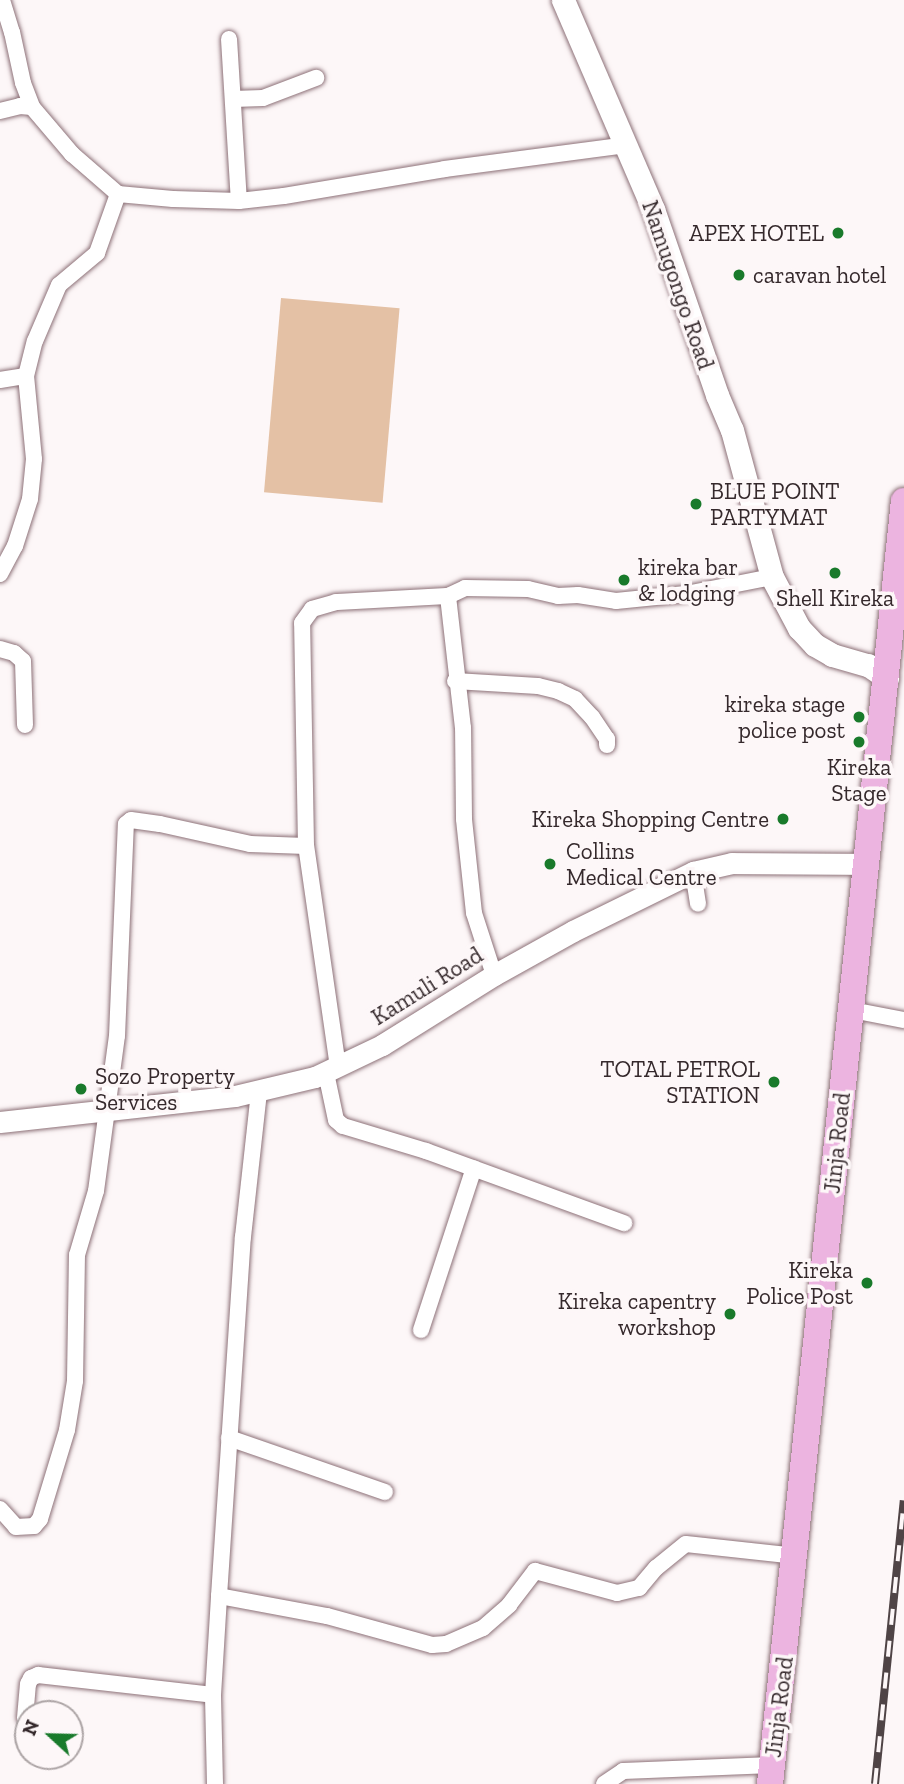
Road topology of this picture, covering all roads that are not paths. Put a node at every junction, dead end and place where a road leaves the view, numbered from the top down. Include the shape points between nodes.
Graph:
1 (2, 0) edge
2 (563, 0) edge
3 (229, 39) dead end
4 (316, 78) dead end
5 (233, 99) junction
6 (33, 107) junction
7 (0, 111) edge
8 (627, 145) junction
9 (118, 194) junction
10 (239, 201) junction
11 (26, 376) junction
12 (0, 380) edge
13 (904, 501) edge
14 (0, 574) edge
15 (772, 577) junction
16 (448, 596) junction
17 (0, 649) edge
18 (887, 678) junction
19 (455, 681) junction
20 (25, 724) dead end
21 (607, 745) dead end
22 (306, 846) junction
23 (868, 864) junction
24 (693, 872) junction
25 (698, 904) dead end
26 (494, 975) junction
27 (852, 1010) junction
28 (904, 1020) edge
29 (332, 1070) junction
30 (259, 1092) junction
31 (104, 1111) junction
32 (0, 1122) edge
33 (474, 1168) junction
34 (624, 1223) dead end
35 (421, 1330) dead end
36 (229, 1438) junction
37 (385, 1492) dead end
38 (0, 1509) edge
39 (796, 1556) junction
40 (219, 1596) junction
41 (213, 1695) junction
42 (27, 1700) edge
43 (771, 1775) edge
44 (220, 1782) edge
45 (604, 1784) edge

1 - 6 street
2 - 8 main road, Namugongo Road
3 - 5 street
4 - 5 street via 263,98
5 - 10 street
6 - 7 street
6 - 9 street via 72,154
8 - 10 street
8 - 15 main road, Namugongo Road via 732,430
9 - 10 street
9 - 11 street via 97,253 58,285 52,296
11 - 12 street
11 - 14 street via 34,459 30,499 15,546
13 - 18 highway, Jinja Road
15 - 16 street via 686,594 617,601 528,589 465,588
15 - 18 main road, Namugongo Road via 799,628 815,645 868,665
16 - 19 street
16 - 22 street via 336,602 306,615 302,623
17 - 20 street via 23,661
18 - 23 highway, Jinja Road
19 - 21 street via 538,685 558,691 575,699 592,717
19 - 26 street via 463,729 464,819 474,913
22 - 29 street
22 - 31 street via 250,844 160,824 127,822 117,1036
23 - 24 street, Kamuli Road via 732,863
23 - 27 highway, Jinja Road
24 - 25 street
24 - 26 street, Kamuli Road via 573,930
26 - 29 street, Kamuli Road via 382,1045
27 - 28 street
27 - 39 highway, Jinja Road via 813,1355
29 - 30 street, Kamuli Road
29 - 33 street via 336,1120 343,1126
30 - 31 street, Kamuli Road
30 - 36 street
31 - 32 street, Kamuli Road
31 - 38 street via 96,1191 77,1255 75,1381 67,1430 40,1519 34,1526 16,1527
33 - 34 street
33 - 35 street
36 - 37 street
36 - 40 street
39 - 40 street via 685,1544 639,1588 617,1593 535,1571 509,1605 482,1628 446,1644 432,1645 327,1616
39 - 43 highway, Jinja Road
40 - 41 street
41 - 42 street via 37,1675 28,1684
41 - 44 street
43 - 45 street via 623,1771

